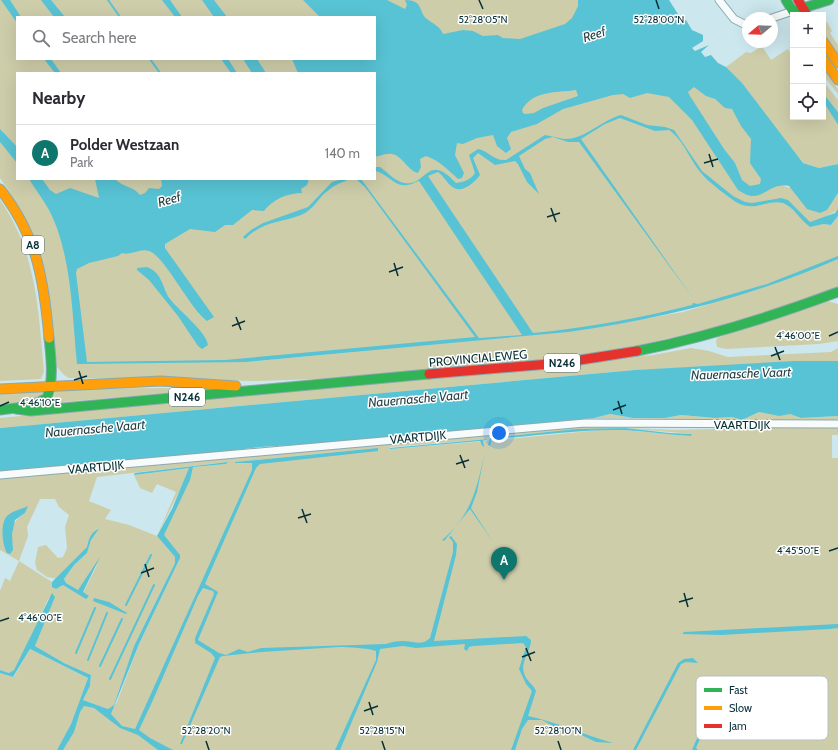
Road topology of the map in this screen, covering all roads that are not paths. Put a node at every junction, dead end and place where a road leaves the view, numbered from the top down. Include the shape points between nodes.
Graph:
1 (719, 0) edge
2 (786, 0) edge
3 (798, 0) edge
4 (829, 0) edge
5 (793, 12) edge
6 (805, 12) edge
7 (790, 14) edge
8 (778, 17) edge
9 (742, 23) edge
10 (826, 45) edge
11 (826, 63) edge
12 (838, 63) edge
13 (838, 80) edge
14 (2, 192) edge
15 (838, 292) edge
16 (51, 387) junction
17 (278, 387) junction
18 (0, 389) edge
19 (16, 409) junction
20 (0, 410) edge
21 (838, 424) edge
22 (0, 475) edge

1 - 9 street via 734,19
2 - 5 main road
3 - 6 main road
4 - 6 main road
7 - 8 street
10 - 12 main road
11 - 13 main road
14 - 16 main road, A8 via 23,224 35,252 44,295
15 - 17 main road, PROVINCIALEWEG / N246 via 764,319 686,341 626,353 561,363
16 - 17 main road, PROVINCIALEWEG / N246 via 161,381
16 - 18 main road, N246
16 - 19 main road via 47,398 41,402
17 - 19 main road, PROVINCIALEWEG / N246 via 31,412
19 - 20 main road
21 - 22 street, VAARTDIJK via 585,423

